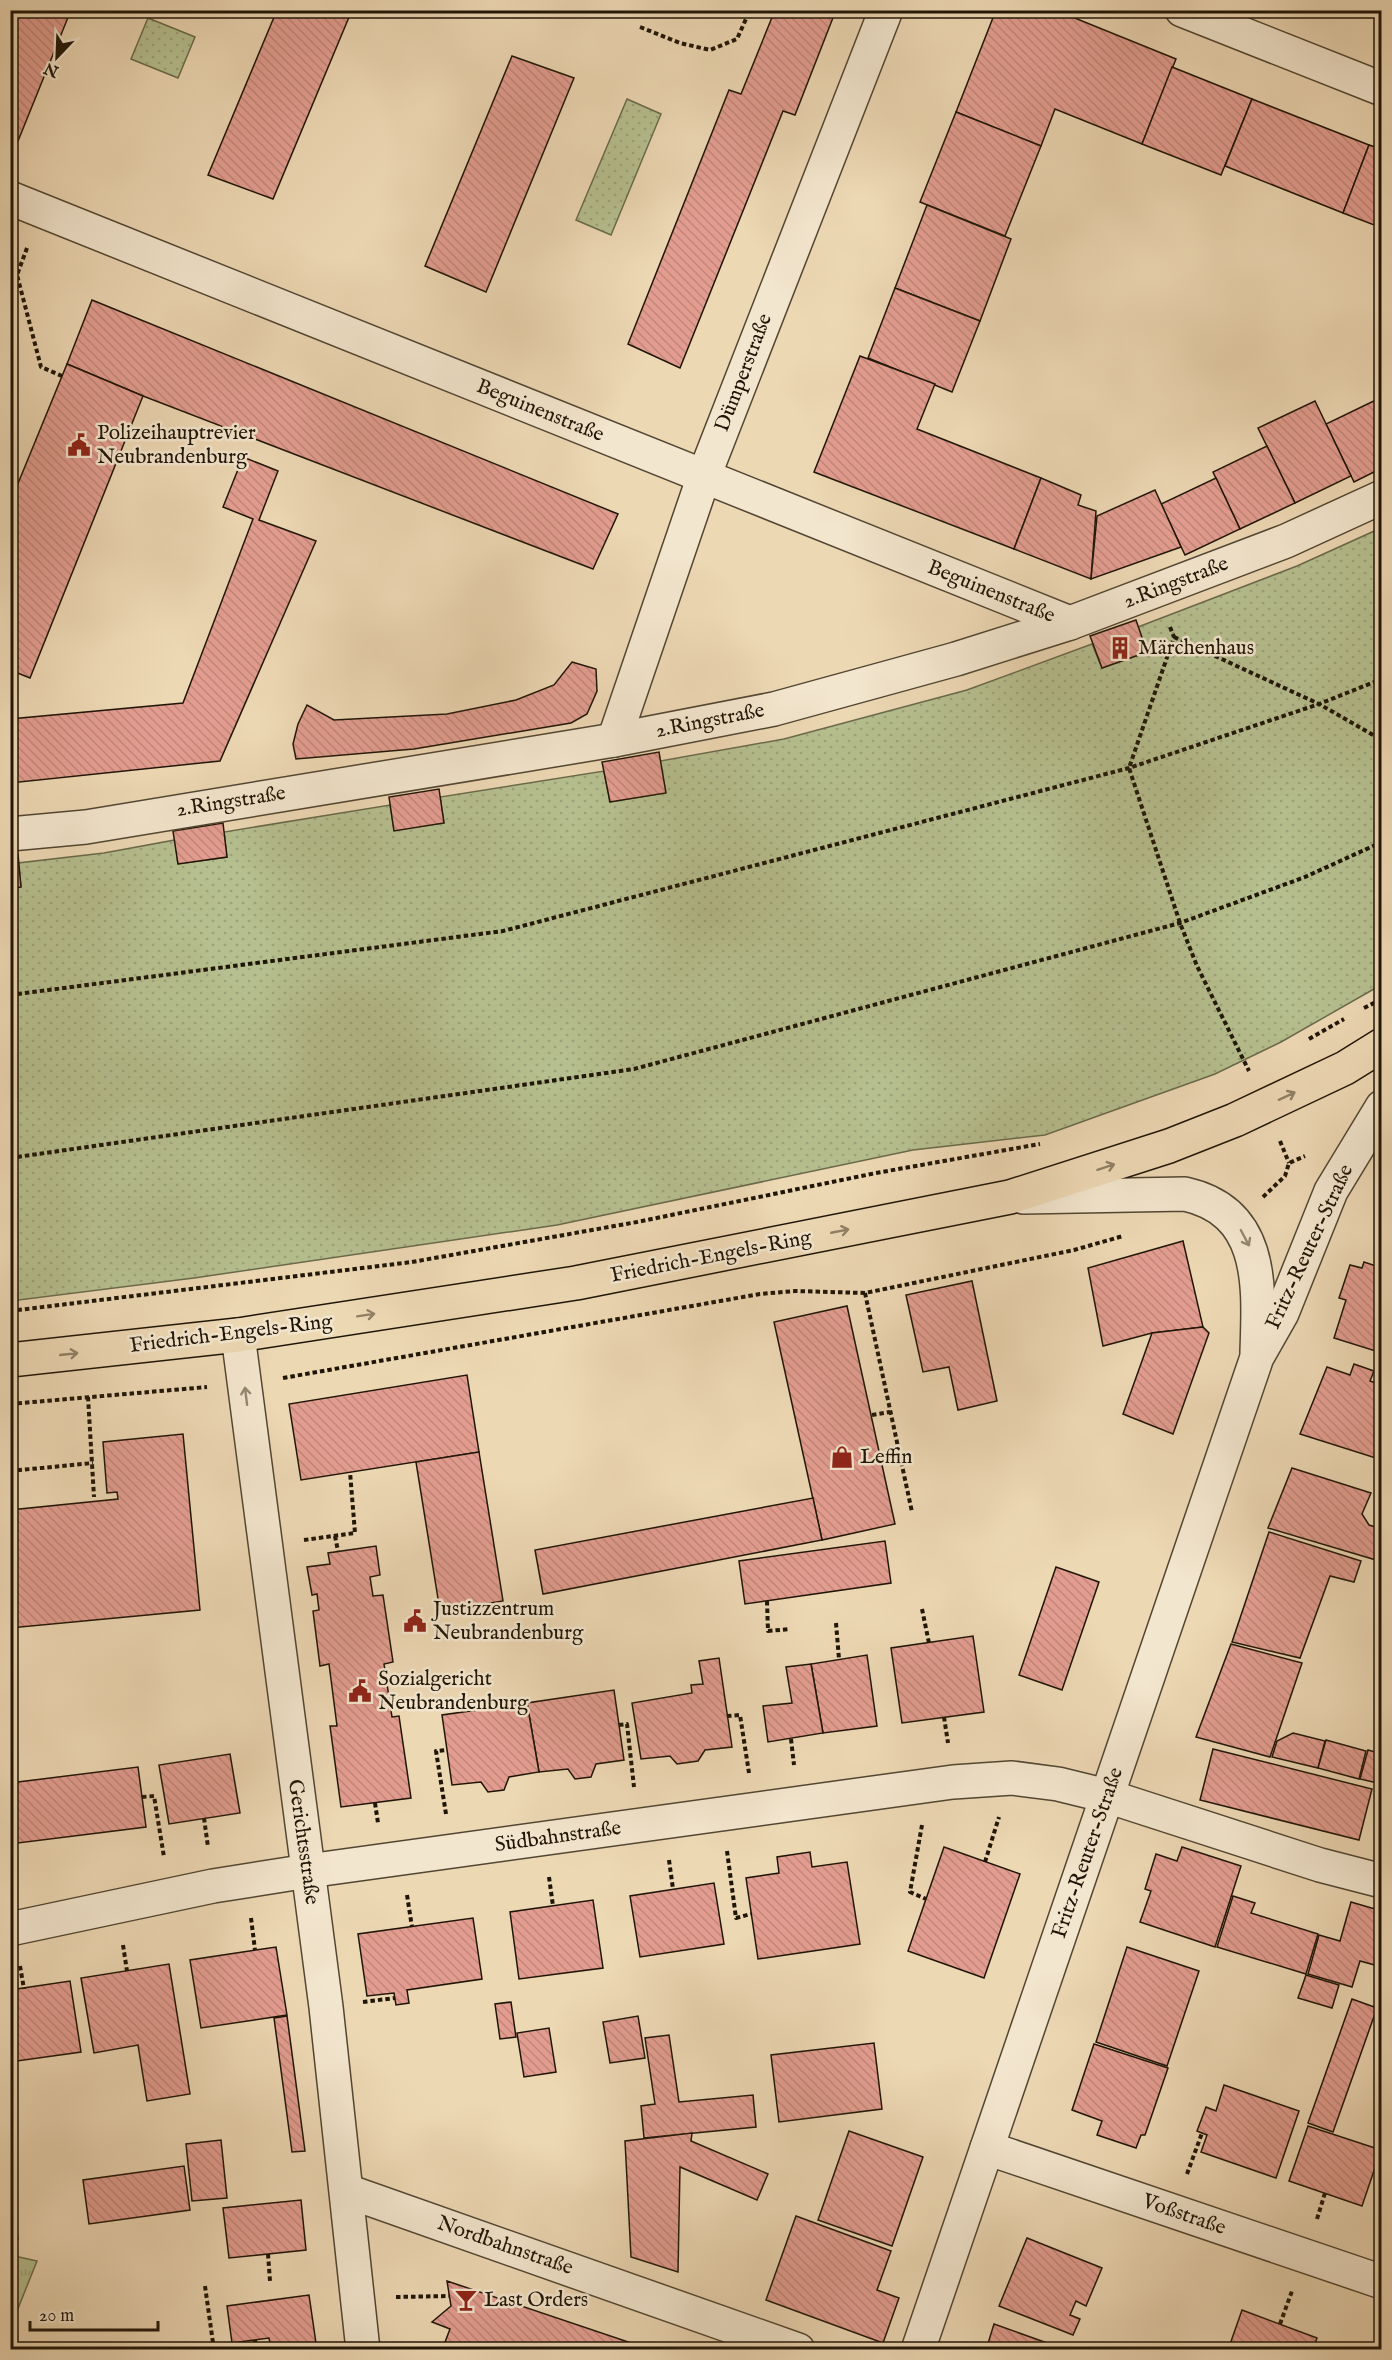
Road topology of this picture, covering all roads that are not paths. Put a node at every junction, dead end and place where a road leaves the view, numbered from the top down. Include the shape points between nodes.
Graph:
1 (886, 10) edge
2 (1182, 10) edge
3 (1382, 89) edge
4 (10, 198) edge
5 (704, 476) junction
6 (1382, 497) edge
7 (1070, 623) junction
8 (614, 740) junction
9 (10, 834) edge
10 (1382, 1045) edge
11 (1382, 1107) edge
12 (1010, 1197) junction
13 (238, 1335) junction
14 (1257, 1357) junction
15 (10, 1360) edge
16 (1107, 1796) junction
17 (308, 1871) junction
18 (1382, 1881) edge
19 (10, 1929) edge
20 (987, 2148) junction
21 (347, 2191) junction
22 (1382, 2282) edge
23 (363, 2349) edge
24 (798, 2349) edge
25 (918, 2349) edge

1 - 5 street, Dümperstraße
2 - 3 street
4 - 5 street, Beguinenstraße
5 - 7 street, Beguinenstraße
5 - 8 street, Dümperstraße
6 - 7 street, 2.Ringstraße via 1286,541
7 - 8 street, 2.Ringstraße via 774,709
8 - 9 street, 2.Ringstraße via 86,826
12 -> 10 main road, Friedrich-Engels-Ring via 1169,1146 1235,1120 1346,1068
11 - 14 street, Fritz-Reuter-Straße via 1331,1191 1282,1313
13 -> 12 main road, Friedrich-Engels-Ring via 576,1283
12 -> 14 street, Fritz-Reuter-Straße via 1185,1194 1218,1206 1246,1237 1255,1262 1259,1301
15 -> 13 main road, Friedrich-Engels-Ring
17 -> 13 street, Gerichtsstraße
14 - 16 street, Fritz-Reuter-Straße
16 - 17 street, Südbahnstraße via 1012,1778 929,1785
16 - 18 street, Südbahnstraße via 1320,1865
16 - 20 street, Fritz-Reuter-Straße
17 - 19 street, Südbahnstraße
17 - 21 street, Gerichtsstraße
20 - 22 street, Voßstraße
20 - 25 street, Fritz-Reuter-Straße
21 - 23 street, Gerichtsstraße
21 - 24 street, Nordbahnstraße

